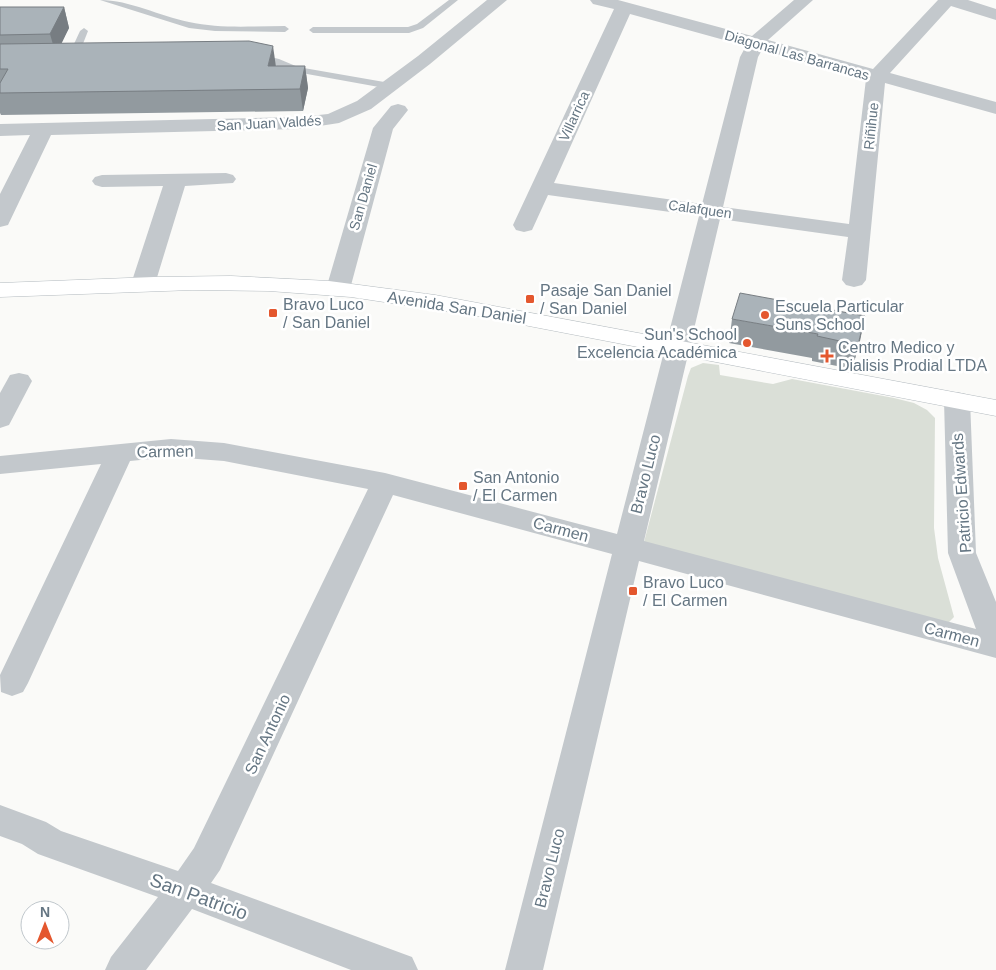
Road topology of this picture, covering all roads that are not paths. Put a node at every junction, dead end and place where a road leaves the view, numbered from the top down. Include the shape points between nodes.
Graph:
1 (104, 0) edge
2 (454, 0) edge
3 (498, 0) edge
4 (599, 0) edge
5 (656, 0) edge
6 (804, 0) edge
7 (947, 0) edge
8 (952, 0) edge
9 (632, 10) junction
10 (996, 15) edge
11 (285, 30) dead end
12 (313, 30) dead end
13 (84, 31) dead end
14 (756, 43) junction
15 (248, 57) edge
16 (72, 60) edge
17 (876, 77) junction
18 (390, 86) junction
19 (996, 108) edge
20 (398, 110) dead end
21 (0, 130) edge
22 (43, 130) junction
23 (226, 179) dead end
24 (176, 180) junction
25 (102, 181) dead end
26 (541, 188) junction
27 (6, 192) edge
28 (711, 211) junction
29 (0, 220) edge
30 (524, 225) dead end
31 (860, 232) junction
32 (854, 280) dead end
33 (143, 284) junction
34 (338, 289) junction
35 (0, 290) edge
36 (676, 347) junction
37 (19, 381) dead end
38 (957, 400) junction
39 (996, 408) edge
40 (0, 419) edge
41 (120, 453) junction
42 (0, 464) edge
43 (385, 483) junction
44 (627, 547) junction
45 (996, 640) edge
46 (996, 646) edge
47 (12, 683) dead end
48 (0, 820) edge
49 (186, 890) junction
50 (124, 970) edge
51 (399, 970) edge
52 (524, 970) edge

1 - 11 lane via 205,27
2 - 12 lane via 420,26 409,30
3 - 18 street, San Juan Valdés
4 - 9 street, Diagonal Las Barrancas
5 - 9 street, Villarrica
6 - 14 street, Bravo Luco
7 - 17 street
8 - 10 street
9 - 14 street, Diagonal Las Barrancas
9 - 26 street, Villarrica
13 - 16 lane
14 - 17 street, Diagonal Las Barrancas
14 - 28 street, Bravo Luco via 748,57
15 - 18 lane
17 - 19 street, Diagonal Las Barrancas
17 - 31 street, Riñihue
18 - 22 street, San Juan Valdés via 355,111 322,122
20 - 34 street, San Daniel via 383,128
21 - 22 street, San Juan Valdés
22 - 27 street
23 - 24 street
24 - 25 street
24 - 33 street
26 - 28 street, Calafquen
26 - 30 street, Villarrica
27 - 29 street
28 - 31 street, Calafquen
28 - 36 street, Bravo Luco
31 - 32 street, Riñihue
33 - 34 street, Avenida San Daniel via 247,283
33 - 35 street, Avenida San Daniel
34 - 36 street, Avenida San Daniel via 468,307
36 - 38 street, Avenida San Daniel
36 - 44 street, Bravo Luco
37 - 40 street
38 - 39 street, Avenida San Daniel
38 - 45 street, Patricio Edwards via 962,553
41 - 42 street, Carmen
41 - 43 street, Carmen via 171,448 224,452
41 - 47 street, Carmen
43 - 44 street, Carmen
43 - 49 street, San Antonio via 208,859
44 - 46 street, Carmen
44 - 52 street, Bravo Luco
48 - 49 street, San Patricio via 50,843
49 - 50 street, San Antonio
49 - 51 street, San Patricio

